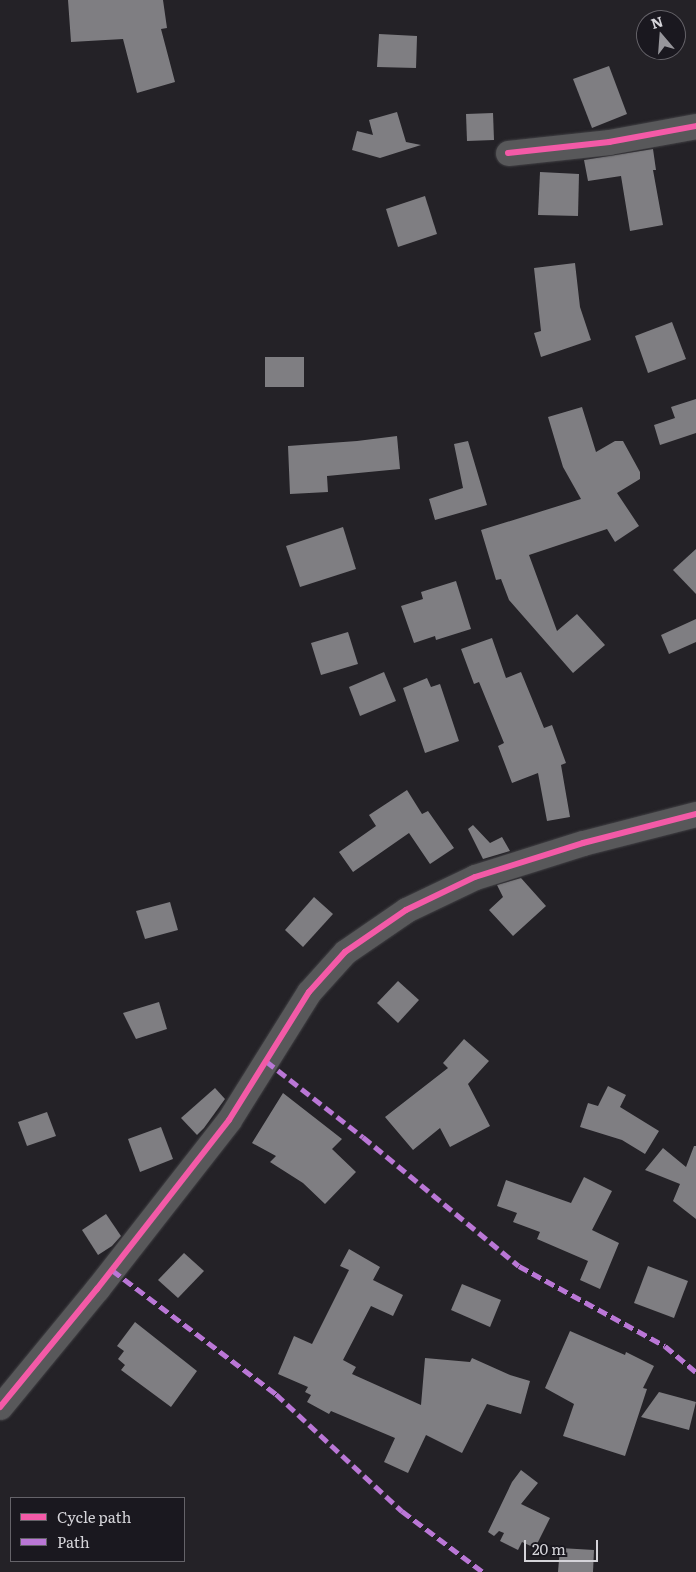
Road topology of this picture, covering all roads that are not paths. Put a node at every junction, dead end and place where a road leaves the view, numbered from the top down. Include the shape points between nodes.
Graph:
1 (696, 126) edge
2 (508, 153) dead end
3 (696, 814) edge
4 (0, 1407) edge

1 - 2 street via 609,142
3 - 4 street via 583,843 475,877 406,910 345,952 309,992 229,1120

